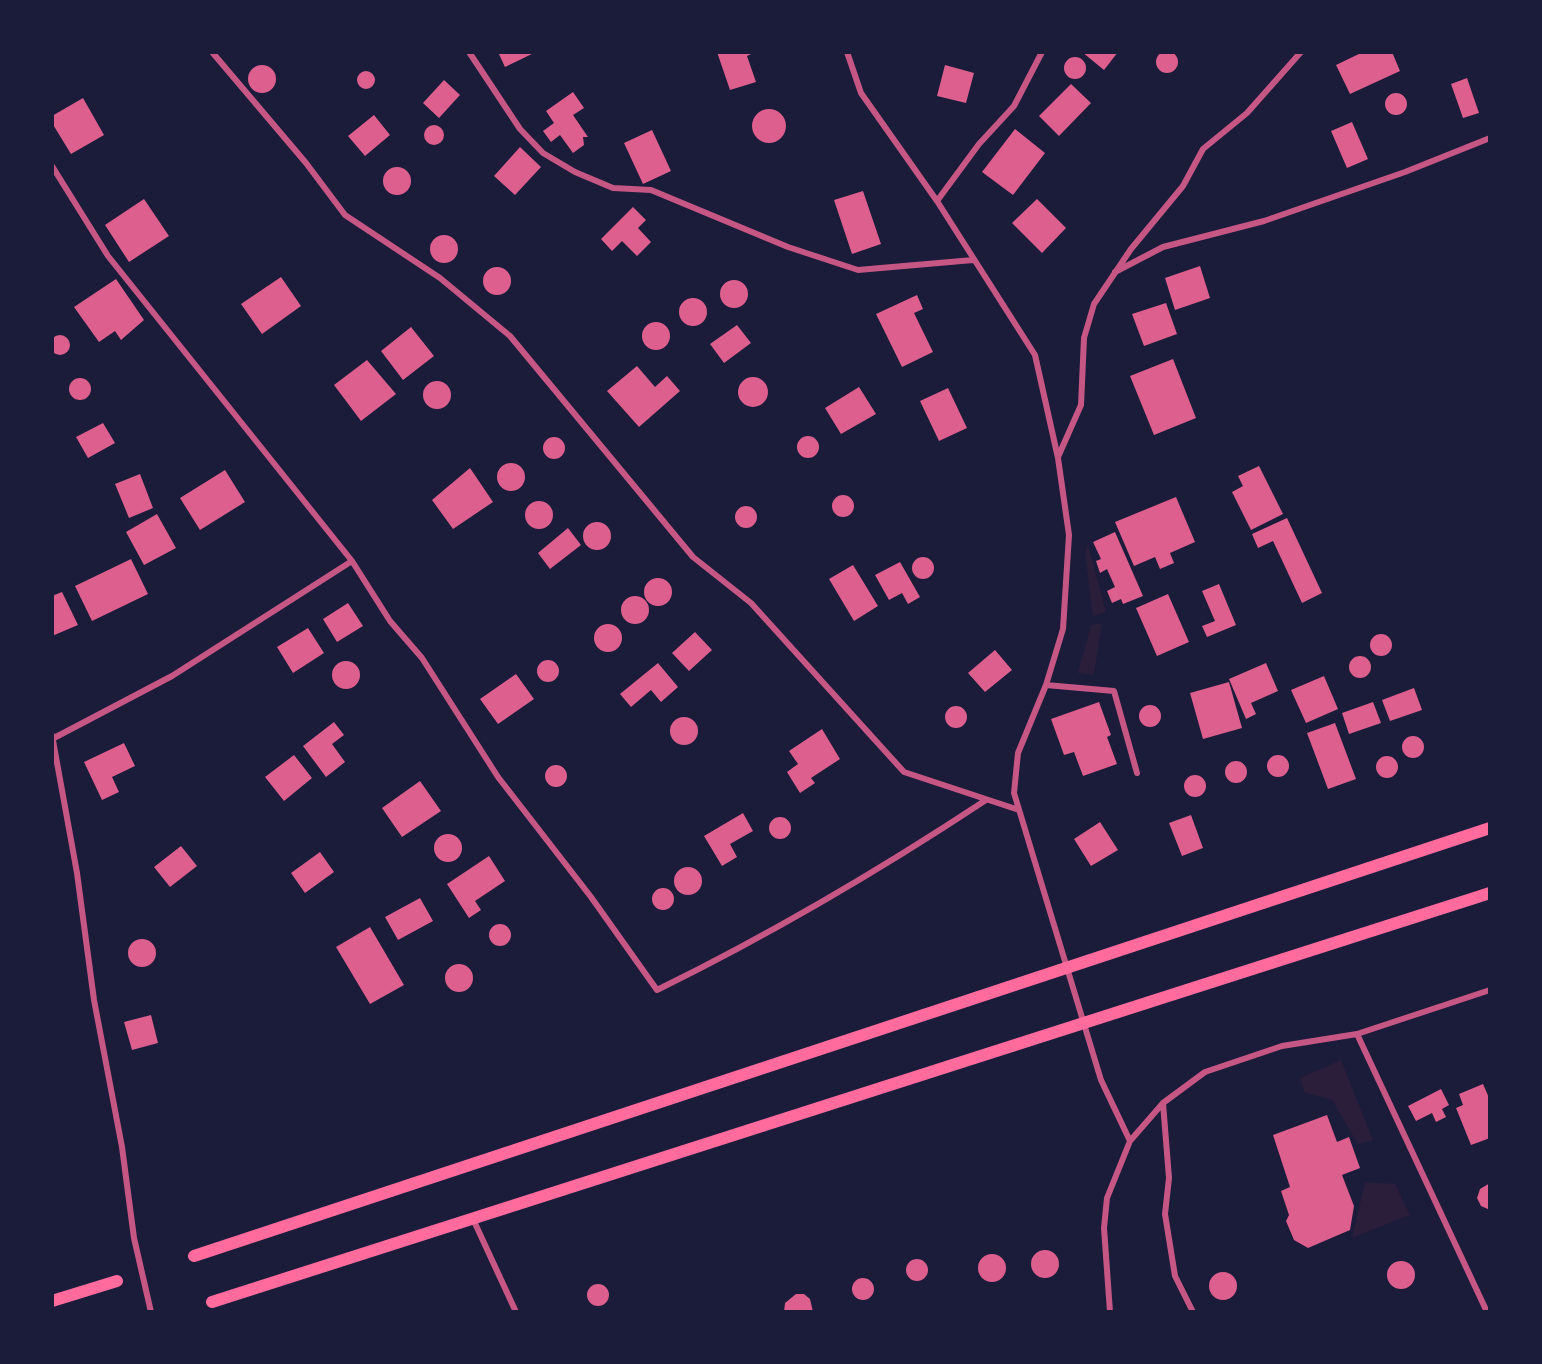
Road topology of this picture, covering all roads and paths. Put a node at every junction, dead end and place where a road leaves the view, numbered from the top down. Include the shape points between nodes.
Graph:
1 (212, 52) edge
2 (469, 52) edge
3 (847, 52) edge
4 (1042, 52) edge
5 (1301, 52) edge
6 (1490, 138) edge
7 (52, 166) edge
8 (937, 201) junction
9 (973, 260) junction
10 (1114, 273) junction
11 (1058, 458) junction
12 (352, 561) junction
13 (1046, 685) junction
14 (53, 736) edge
15 (1137, 773) dead end
16 (986, 800) junction
17 (1019, 810) junction
18 (1490, 828) edge
19 (1490, 893) edge
20 (1490, 990) edge
21 (1357, 1034) junction
22 (1163, 1103) junction
23 (1130, 1141) junction
24 (473, 1218) junction
25 (194, 1256) dead end
26 (117, 1281) dead end
27 (52, 1301) edge
28 (212, 1302) dead end
29 (151, 1311) edge
30 (516, 1311) edge
31 (1110, 1311) edge
32 (1193, 1311) edge
33 (1487, 1311) edge

1 - 16 street via 345,215 440,278 510,336 693,556 751,603 904,772
2 - 9 street via 520,129 543,153 613,188 651,190 778,243 858,270
3 - 8 street via 861,93
4 - 8 street via 1014,106 979,144
5 - 10 street via 1246,113 1203,149 1183,186
6 - 10 street via 1264,221 1163,247
7 - 12 street via 108,256
8 - 9 street
9 - 11 street via 1035,355
10 - 11 street via 1094,304 1084,338 1081,405
11 - 13 street via 1069,535 1063,629
12 - 14 street via 172,676
12 - 16 street via 390,621 422,658 498,777 657,990 739,950 915,847
13 - 15 street via 1114,692
13 - 17 street via 1018,753 1014,793
14 - 29 street via 134,1239
16 - 17 street
17 - 23 street via 1101,1080
18 - 25 main road
19 - 24 main road
20 - 21 street
21 - 22 street via 1282,1046 1205,1072
21 - 33 street
22 - 23 street
22 - 32 street via 1169,1178 1165,1214 1175,1276
23 - 31 street via 1107,1198
24 - 28 main road
24 - 30 street
26 - 27 main road

